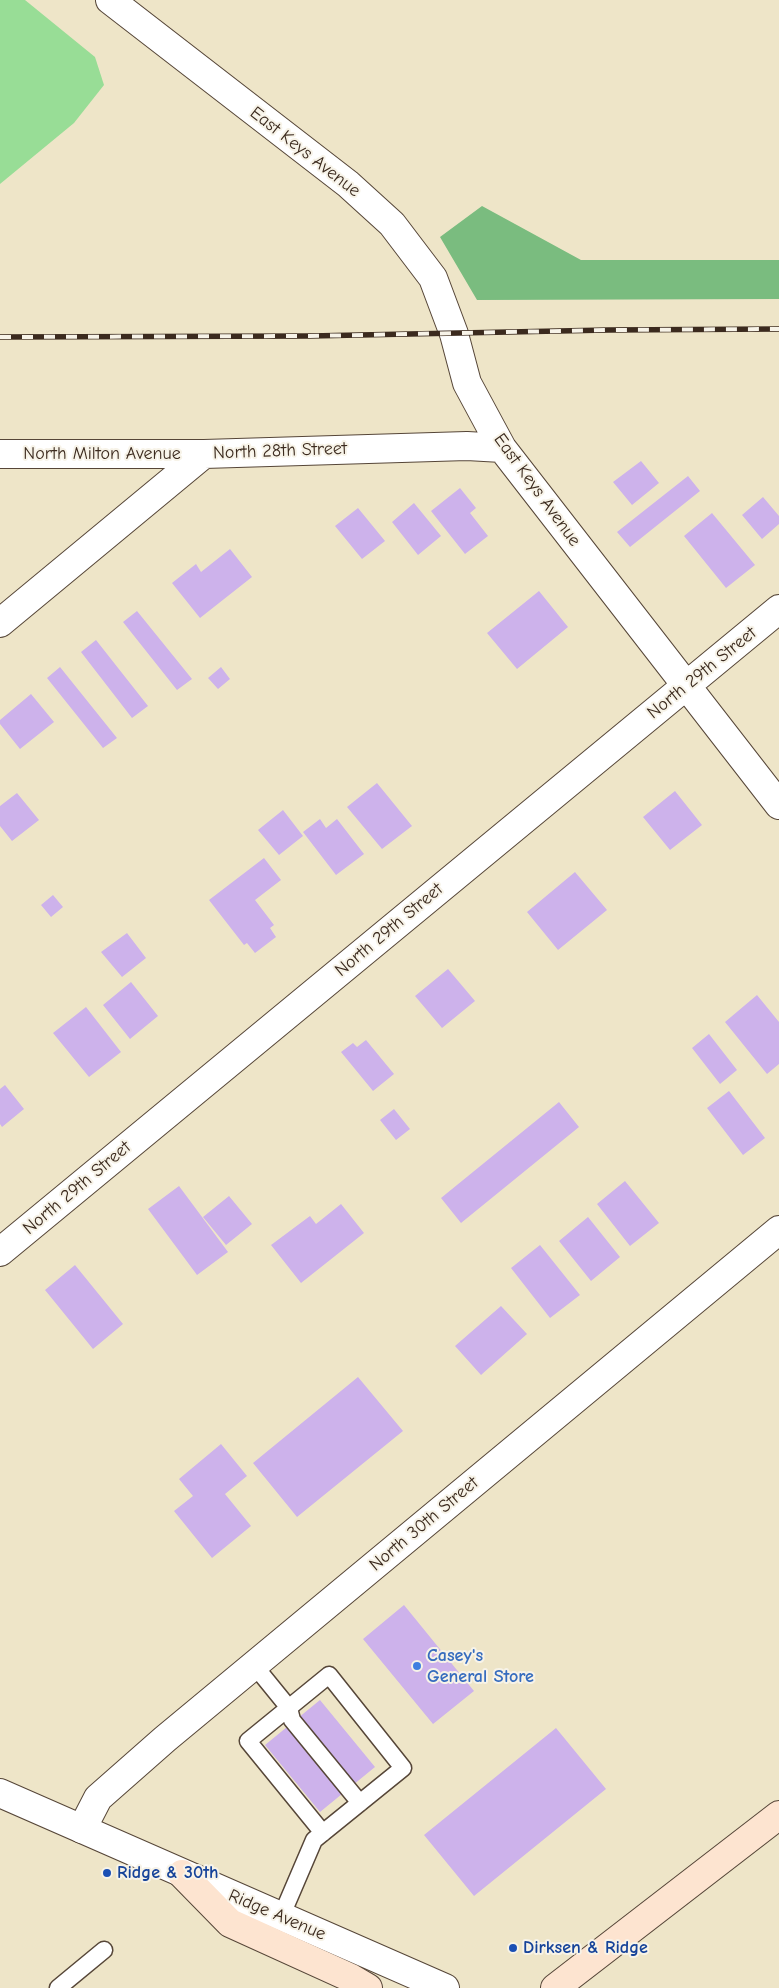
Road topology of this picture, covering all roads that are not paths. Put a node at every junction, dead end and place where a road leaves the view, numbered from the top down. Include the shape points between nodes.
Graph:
1 (110, 0) edge
2 (502, 448) junction
3 (0, 454) edge
4 (204, 454) junction
5 (779, 609) edge
6 (0, 623) edge
7 (686, 685) junction
8 (779, 805) edge
9 (779, 1230) edge
10 (0, 1252) edge
11 (254, 1665) junction
12 (289, 1708) junction
13 (0, 1793) edge
14 (360, 1803) junction
15 (779, 1815) edge
16 (82, 1829) junction
17 (323, 1833) junction
18 (182, 1874) junction
19 (281, 1917) junction
20 (104, 1950) dead end
21 (58, 1988) edge
22 (368, 1988) edge
23 (445, 1988) edge
24 (555, 1988) edge

1 - 2 street, East Keys Avenue via 348,184 392,224 434,278 467,383
2 - 4 street, North 28th Street via 467,446
2 - 7 street, East Keys Avenue
3 - 4 street, North Milton Avenue
4 - 6 street, North 28th Street
5 - 7 street, North 29th Street
7 - 8 street, East Keys Avenue
7 - 10 street, North 29th Street
9 - 11 street, North 30th Street
11 - 12 lane
11 - 16 street, North 30th Street via 98,1798
12 - 14 lane via 292,1720
12 - 14 lane via 329,1675 403,1768
12 - 17 lane via 248,1741
13 - 16 street, Ridge Avenue
14 - 17 lane
15 - 24 main road
16 - 18 street, Ridge Avenue
17 - 19 lane via 314,1840
18 - 19 street, Ridge Avenue
18 - 22 main road via 230,1923
19 - 23 street, Ridge Avenue
20 - 21 lane

